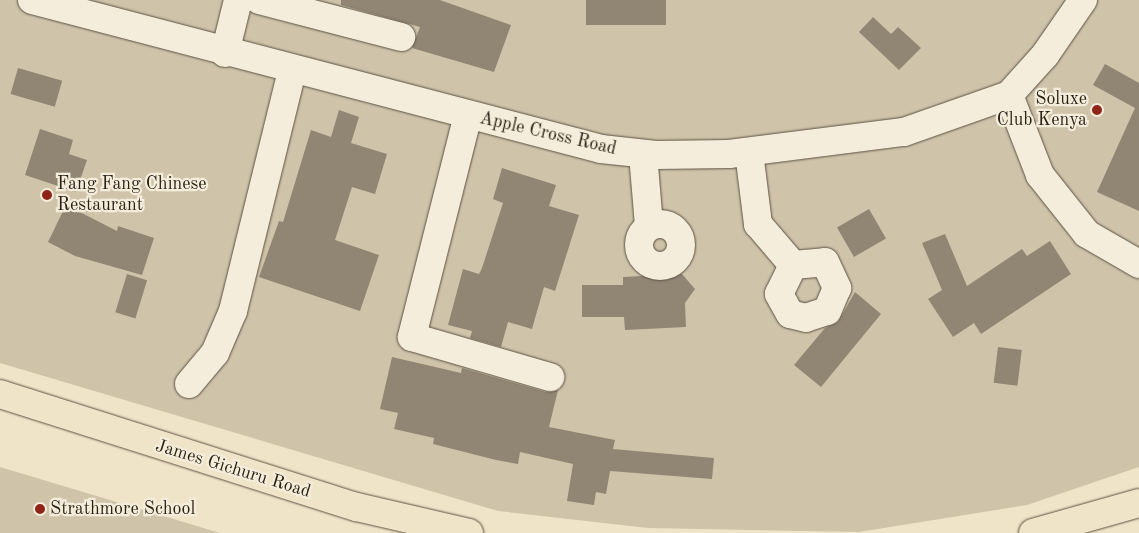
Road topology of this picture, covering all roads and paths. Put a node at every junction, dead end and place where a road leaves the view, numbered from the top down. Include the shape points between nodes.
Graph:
1 (32, 0) edge
2 (238, 0) edge
3 (259, 0) edge
4 (1083, 0) edge
5 (401, 37) dead end
6 (225, 53) junction
7 (292, 70) junction
8 (1009, 95) junction
9 (468, 115) junction
10 (749, 152) junction
11 (642, 154) junction
12 (649, 226) dead end
13 (1139, 264) edge
14 (793, 265) dead end
15 (550, 377) dead end
16 (190, 384) dead end
17 (0, 394) edge
18 (1138, 505) edge
19 (469, 533) edge
20 (1034, 533) edge

1 - 6 street, Apple Cross Road
2 - 6 street
3 - 5 street
4 - 8 street, Apple Cross Road via 1045,55
6 - 7 street, Apple Cross Road
7 - 9 street, Apple Cross Road
7 - 16 street via 233,311 215,353
8 - 10 street, Apple Cross Road via 904,132
8 - 13 street via 1040,175 1088,234
9 - 11 street, Apple Cross Road via 601,149
9 - 15 street via 412,337
10 - 11 street, Apple Cross Road
10 - 14 street via 758,224
11 - 12 street
17 - 19 main road, James Gichuru Road via 357,507
18 - 20 main road

